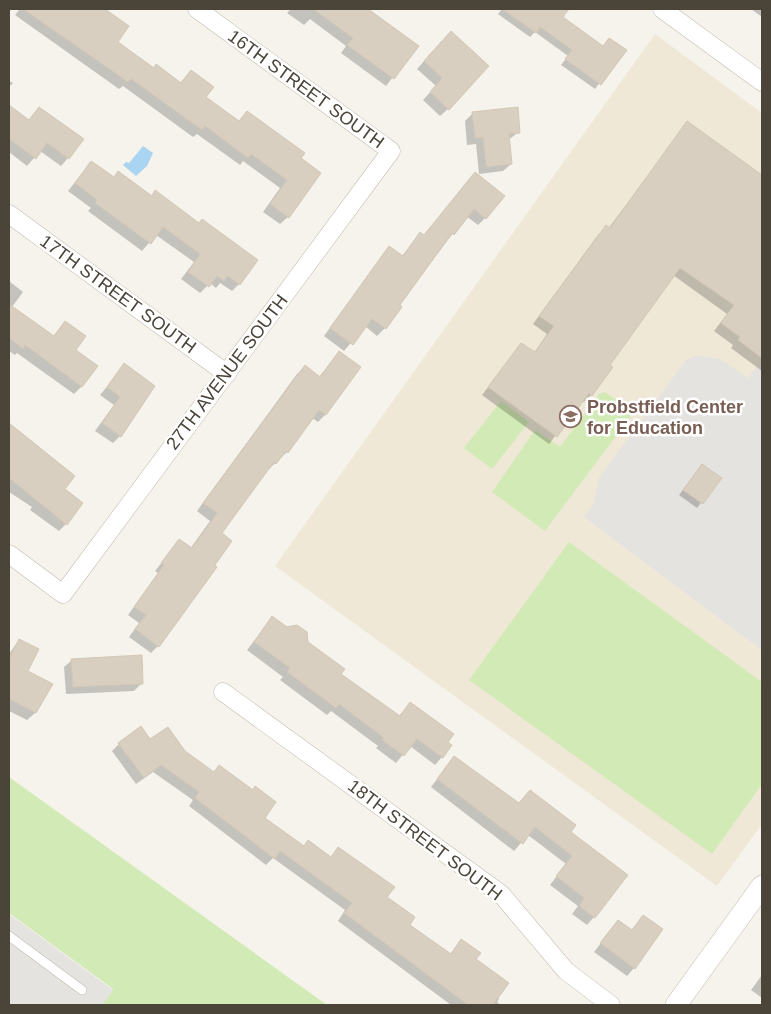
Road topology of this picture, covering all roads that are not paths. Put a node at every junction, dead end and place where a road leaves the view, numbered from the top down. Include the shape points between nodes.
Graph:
1 (197, 9) edge
2 (667, 10) edge
3 (762, 82) edge
4 (391, 151) joint
5 (9, 214) edge
6 (227, 374) junction
7 (9, 554) edge
8 (223, 692) dead end
9 (762, 886) edge
10 (9, 936) edge
11 (82, 990) dead end
12 (683, 1003) edge
13 (611, 1005) edge

1 - 4 street, 16TH STREET SOUTH
2 - 3 street
4 - 6 street, 27TH AVENUE SOUTH
5 - 6 street, 17TH STREET SOUTH
6 - 7 street, 27TH AVENUE SOUTH via 64,594
8 - 13 street, 18TH STREET SOUTH via 501,894 566,971
9 - 12 street
10 - 11 lane

